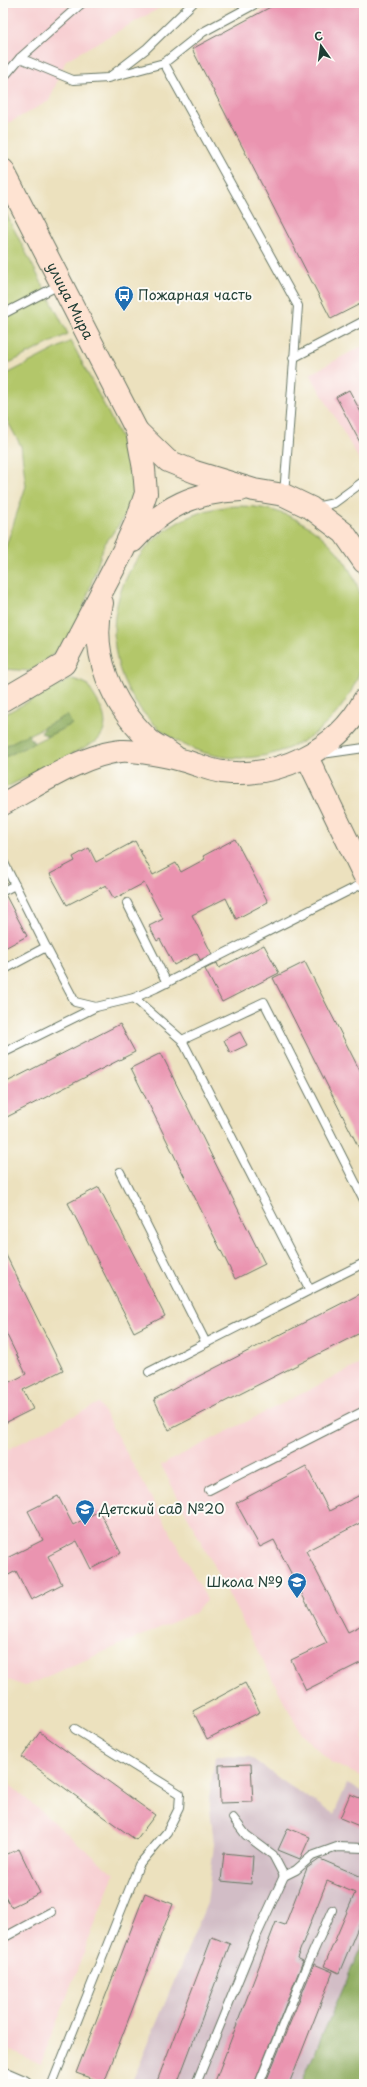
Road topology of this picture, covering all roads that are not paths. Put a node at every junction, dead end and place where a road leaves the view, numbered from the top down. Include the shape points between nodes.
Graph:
1 (82, 3) edge
2 (193, 3) edge
3 (257, 3) edge
4 (20, 58) junction
5 (164, 63) junction
6 (3, 78) edge
7 (108, 78) junction
8 (3, 170) edge
9 (61, 284) junction
10 (3, 314) edge
11 (364, 321) edge
12 (293, 358) junction
13 (137, 431) junction
14 (364, 481) edge
15 (254, 490) junction
16 (284, 496) junction
17 (311, 508) junction
18 (123, 551) junction
19 (364, 562) edge
20 (109, 578) junction
21 (5, 696) edge
22 (364, 700) edge
23 (364, 748) edge
24 (307, 757) junction
25 (179, 759) junction
26 (3, 804) edge
27 (3, 861) edge
28 (364, 875) edge
29 (364, 882) edge
30 (15, 885) junction
31 (3, 891) edge
32 (127, 903) dead end
33 (46, 947) junction
34 (3, 970) edge
35 (167, 983) junction
36 (134, 998) junction
37 (96, 1007) junction
38 (182, 1040) junction
39 (3, 1054) edge
40 (120, 1172) dead end
41 (364, 1200) edge
42 (364, 1263) edge
43 (310, 1290) junction
44 (206, 1343) junction
45 (149, 1372) dead end
46 (364, 1411) edge
47 (209, 1490) dead end
48 (74, 1729) dead end
49 (234, 1818) dead end
50 (364, 1848) edge
51 (284, 1876) junction
52 (332, 1910) dead end
53 (51, 1912) dead end
54 (3, 1938) edge
55 (3, 2075) edge
56 (24, 2084) edge
57 (52, 2084) edge
58 (196, 2084) edge
59 (259, 2084) edge

1 - 4 lane
2 - 7 lane via 146,49
3 - 5 lane via 203,32
4 - 6 lane
4 - 7 lane via 73,80
5 - 7 lane
5 - 12 lane via 298,306
8 - 9 main road, улица Мира
9 - 10 lane
9 - 13 main road, улица Мира
11 - 12 lane
12 - 16 lane
13 - 15 main road via 168,461
13 - 18 main road via 146,493
14 - 17 lane via 334,504
15 - 16 main road
15 - 18 main road via 216,491 180,503 148,523
16 - 17 main road
17 - 19 main road via 344,533
18 - 20 main road
20 - 21 main road via 64,664
20 - 25 main road via 100,613 100,648 108,683 130,719 150,740
22 - 24 main road via 336,737
23 - 24 lane
24 - 25 main road via 266,771 222,772
24 - 28 main road
25 - 26 main road via 122,751 91,758
27 - 30 lane
29 - 35 lane
30 - 31 lane
30 - 33 lane
32 - 35 lane
33 - 34 lane
33 - 37 lane via 75,1002
35 - 36 lane
36 - 37 lane
36 - 38 lane
37 - 39 lane
38 - 41 lane via 264,1002
38 - 43 lane
40 - 44 lane
42 - 43 lane
43 - 44 lane
44 - 45 lane
46 - 47 lane
48 - 57 lane via 180,1794 179,1808 167,1832 139,1865
49 - 51 lane via 246,1835 273,1855
50 - 51 lane via 337,1847 325,1851 312,1856 296,1870
51 - 58 lane via 255,1939
52 - 59 lane
53 - 54 lane
55 - 56 street

